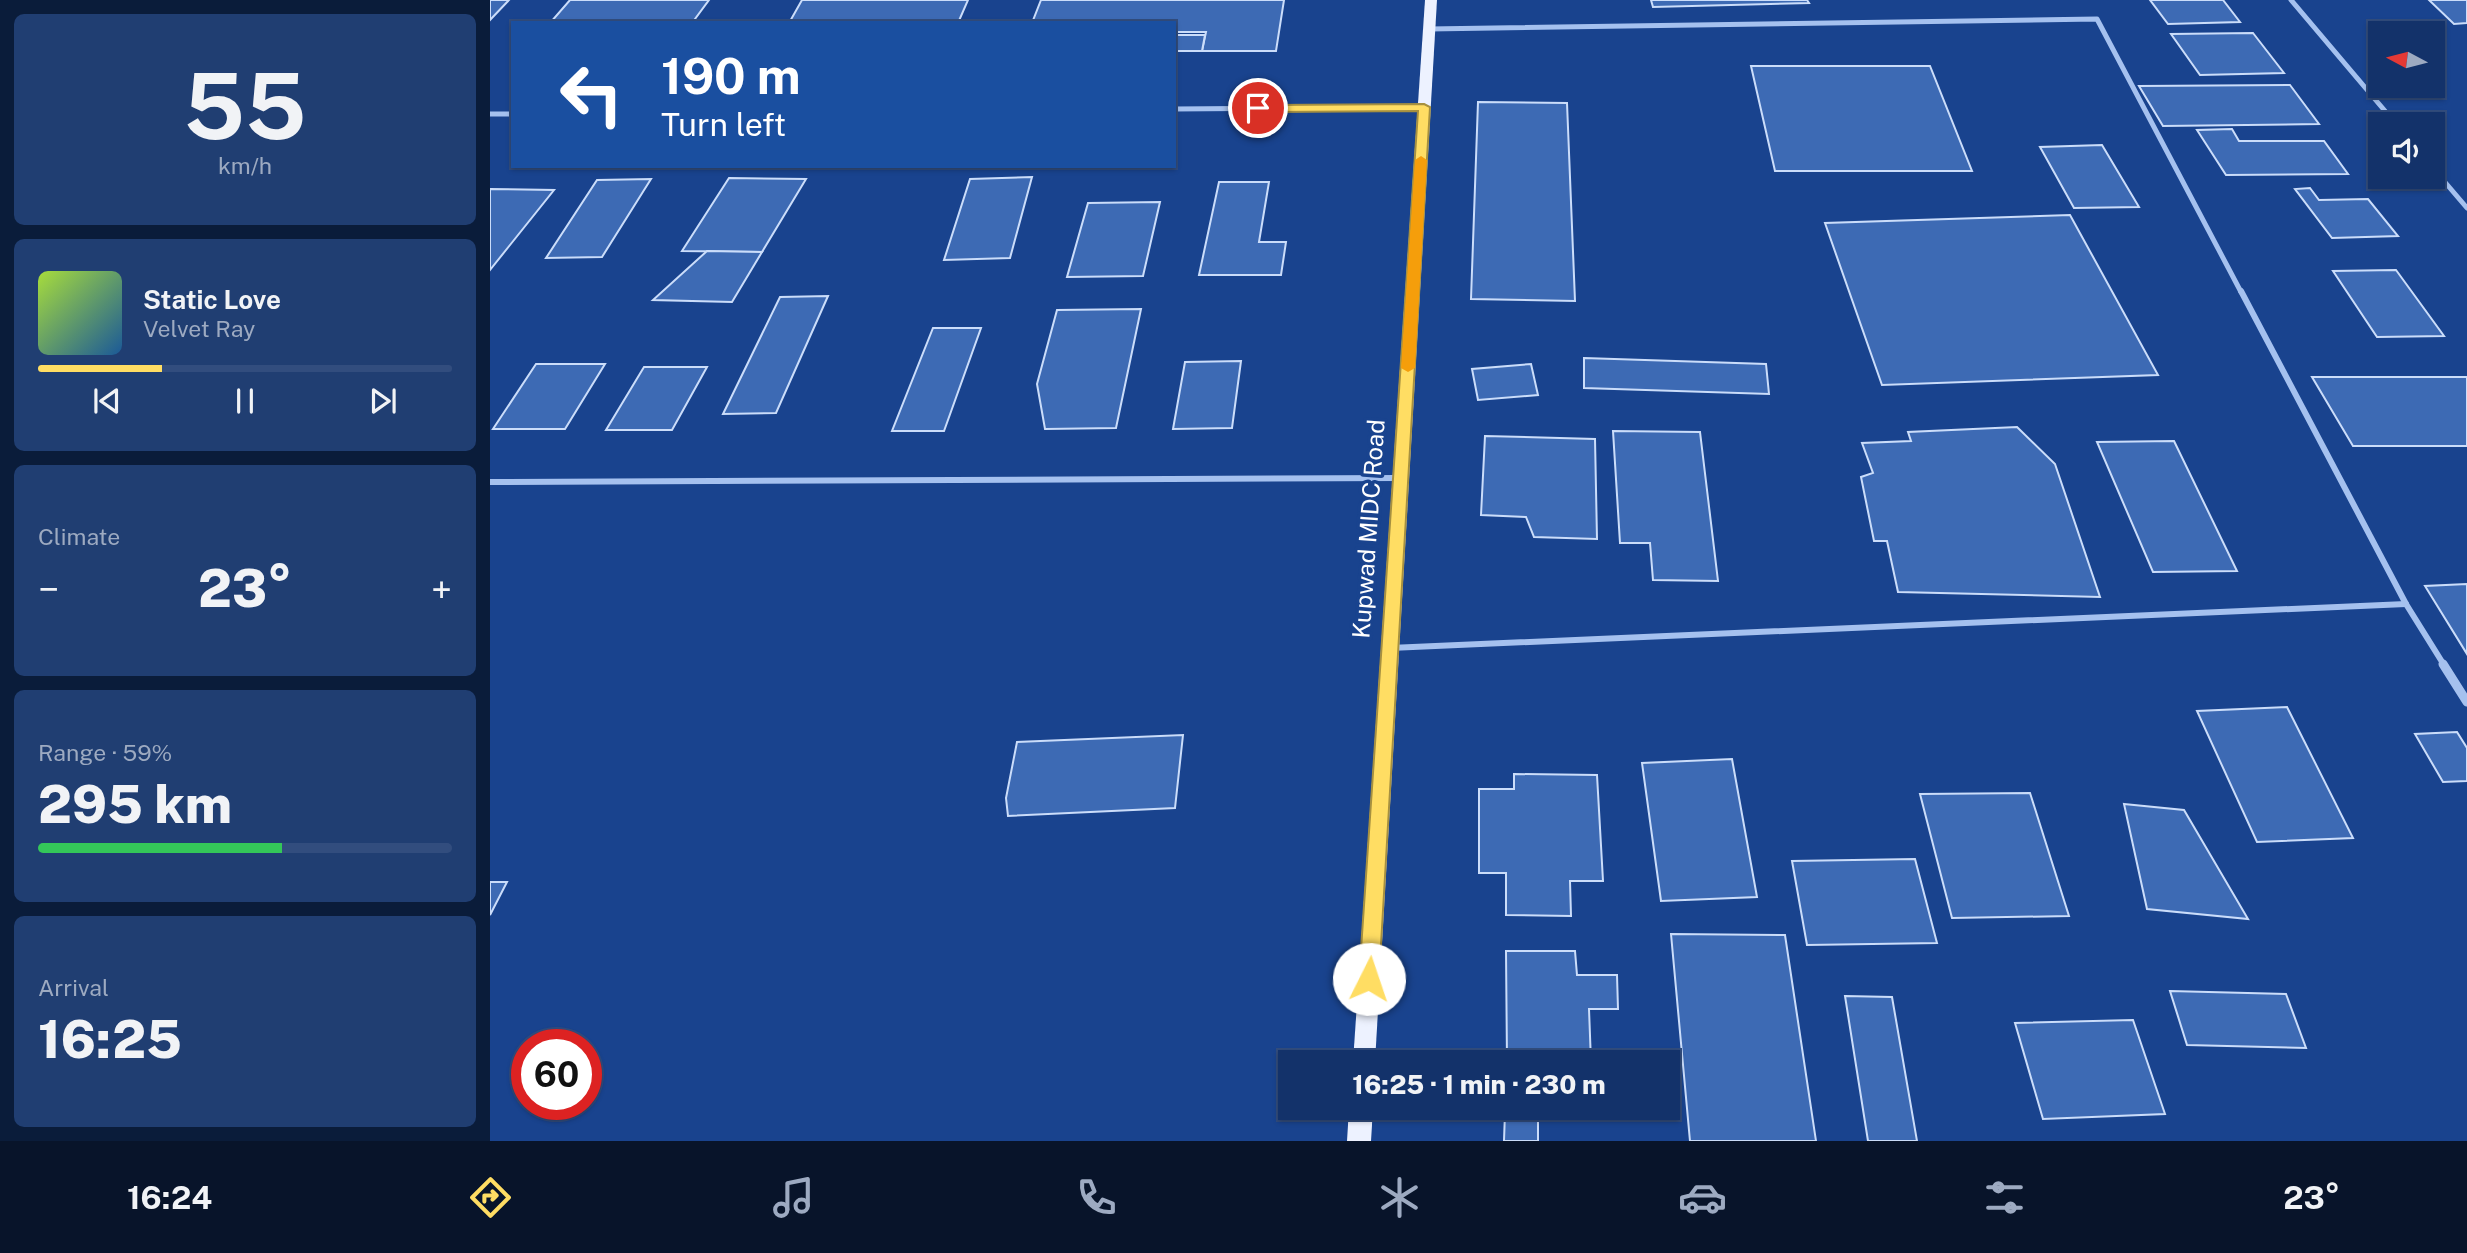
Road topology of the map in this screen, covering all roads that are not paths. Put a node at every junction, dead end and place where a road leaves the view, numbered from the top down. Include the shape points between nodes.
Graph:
1 (1431, 0) edge
2 (2291, 0) edge
3 (1429, 29) junction
4 (1424, 107) junction
5 (1176, 109) edge
6 (2386, 112) edge
7 (490, 114) edge
8 (511, 114) edge
9 (2445, 182) edge
10 (2467, 208) edge
11 (1401, 478) junction
12 (490, 482) edge
13 (2406, 604) junction
14 (1390, 648) junction
15 (2467, 702) edge
16 (1365, 1050) edge
17 (1360, 1120) edge
18 (1359, 1141) edge

1 - 3 main road, Kupwad MIDC Road
2 - 6 street
3 - 4 main road, Kupwad MIDC Road
3 - 13 street via 2097,19
4 - 5 street
4 - 11 main road, Kupwad MIDC Road
7 - 8 street
9 - 10 street
11 - 12 street
11 - 14 main road, Kupwad MIDC Road
13 - 14 street
13 - 15 street
14 - 16 main road, Kupwad MIDC Road
17 - 18 main road

